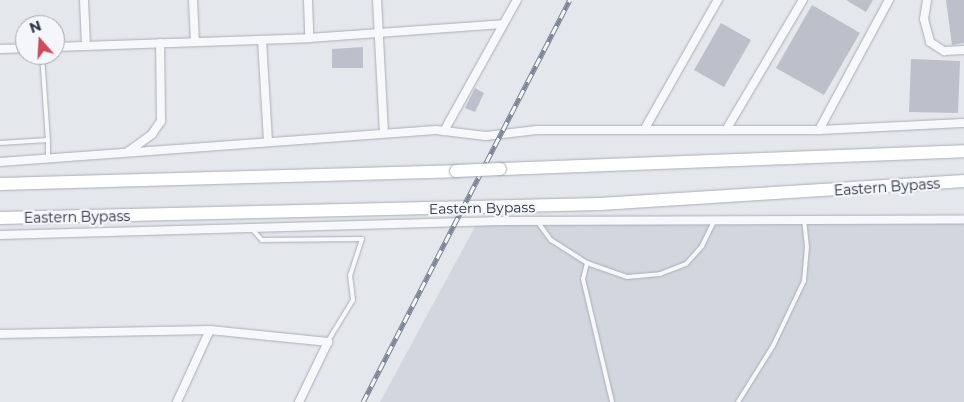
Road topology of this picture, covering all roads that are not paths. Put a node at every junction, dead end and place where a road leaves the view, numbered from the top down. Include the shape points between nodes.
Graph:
1 (84, 0) edge
2 (193, 0) edge
3 (308, 0) edge
4 (377, 0) edge
5 (517, 0) edge
6 (718, 0) edge
7 (803, 0) edge
8 (889, 0) edge
9 (927, 0) edge
10 (502, 24) junction
11 (378, 33) junction
12 (309, 38) junction
13 (262, 40) junction
14 (195, 42) junction
15 (160, 43) junction
16 (86, 46) junction
17 (65, 47) edge
18 (15, 48) edge
19 (0, 49) edge
20 (964, 50) edge
21 (43, 65) edge
22 (964, 123) edge
23 (644, 130) junction
24 (726, 130) junction
25 (819, 130) junction
26 (444, 131) junction
27 (384, 133) junction
28 (48, 140) junction
29 (268, 141) junction
30 (0, 143) edge
31 (964, 151) edge
32 (128, 152) junction
33 (48, 158) junction
34 (0, 162) edge
35 (964, 181) edge
36 (0, 184) edge
37 (0, 218) edge
38 (715, 219) junction
39 (964, 219) edge
40 (804, 220) junction
41 (537, 221) junction
42 (251, 227) junction
43 (0, 235) edge
44 (587, 263) junction
45 (210, 330) junction
46 (0, 334) edge
47 (328, 342) junction
48 (177, 402) edge
49 (299, 402) edge
50 (612, 402) edge
51 (738, 402) edge

1 - 16 street
2 - 14 street
3 - 12 street
4 - 11 street
5 - 10 street
6 - 23 street
7 - 24 street
8 - 25 street
9 - 20 street via 924,19 930,42 944,51
10 - 11 street
10 - 26 street
11 - 12 street
11 - 27 street
12 - 13 street
13 - 14 street
13 - 29 street
14 - 15 street
15 - 16 street
15 - 32 street via 161,121 152,134
16 - 17 street
18 - 19 street
21 - 28 lane
22 - 25 street
23 - 24 street
23 - 26 street via 537,130 486,136
24 - 25 street
26 - 27 street
27 - 29 street
28 - 30 lane
28 - 33 lane
29 - 32 street
31 - 36 main road, bridge via 456,171
32 - 33 street
33 - 34 street
35 - 37 main road, Eastern Bypass via 600,204
38 - 40 street
38 - 41 street
38 - 44 lane via 694,258 675,269 628,277
39 - 40 street
40 - 51 lane via 807,247 804,281 774,346
41 - 42 street
41 - 44 lane via 552,240
42 - 43 street
42 - 47 lane via 262,240 362,239 350,275 353,300
44 - 50 lane via 583,279
45 - 46 street
45 - 47 street
45 - 48 street
47 - 49 street

